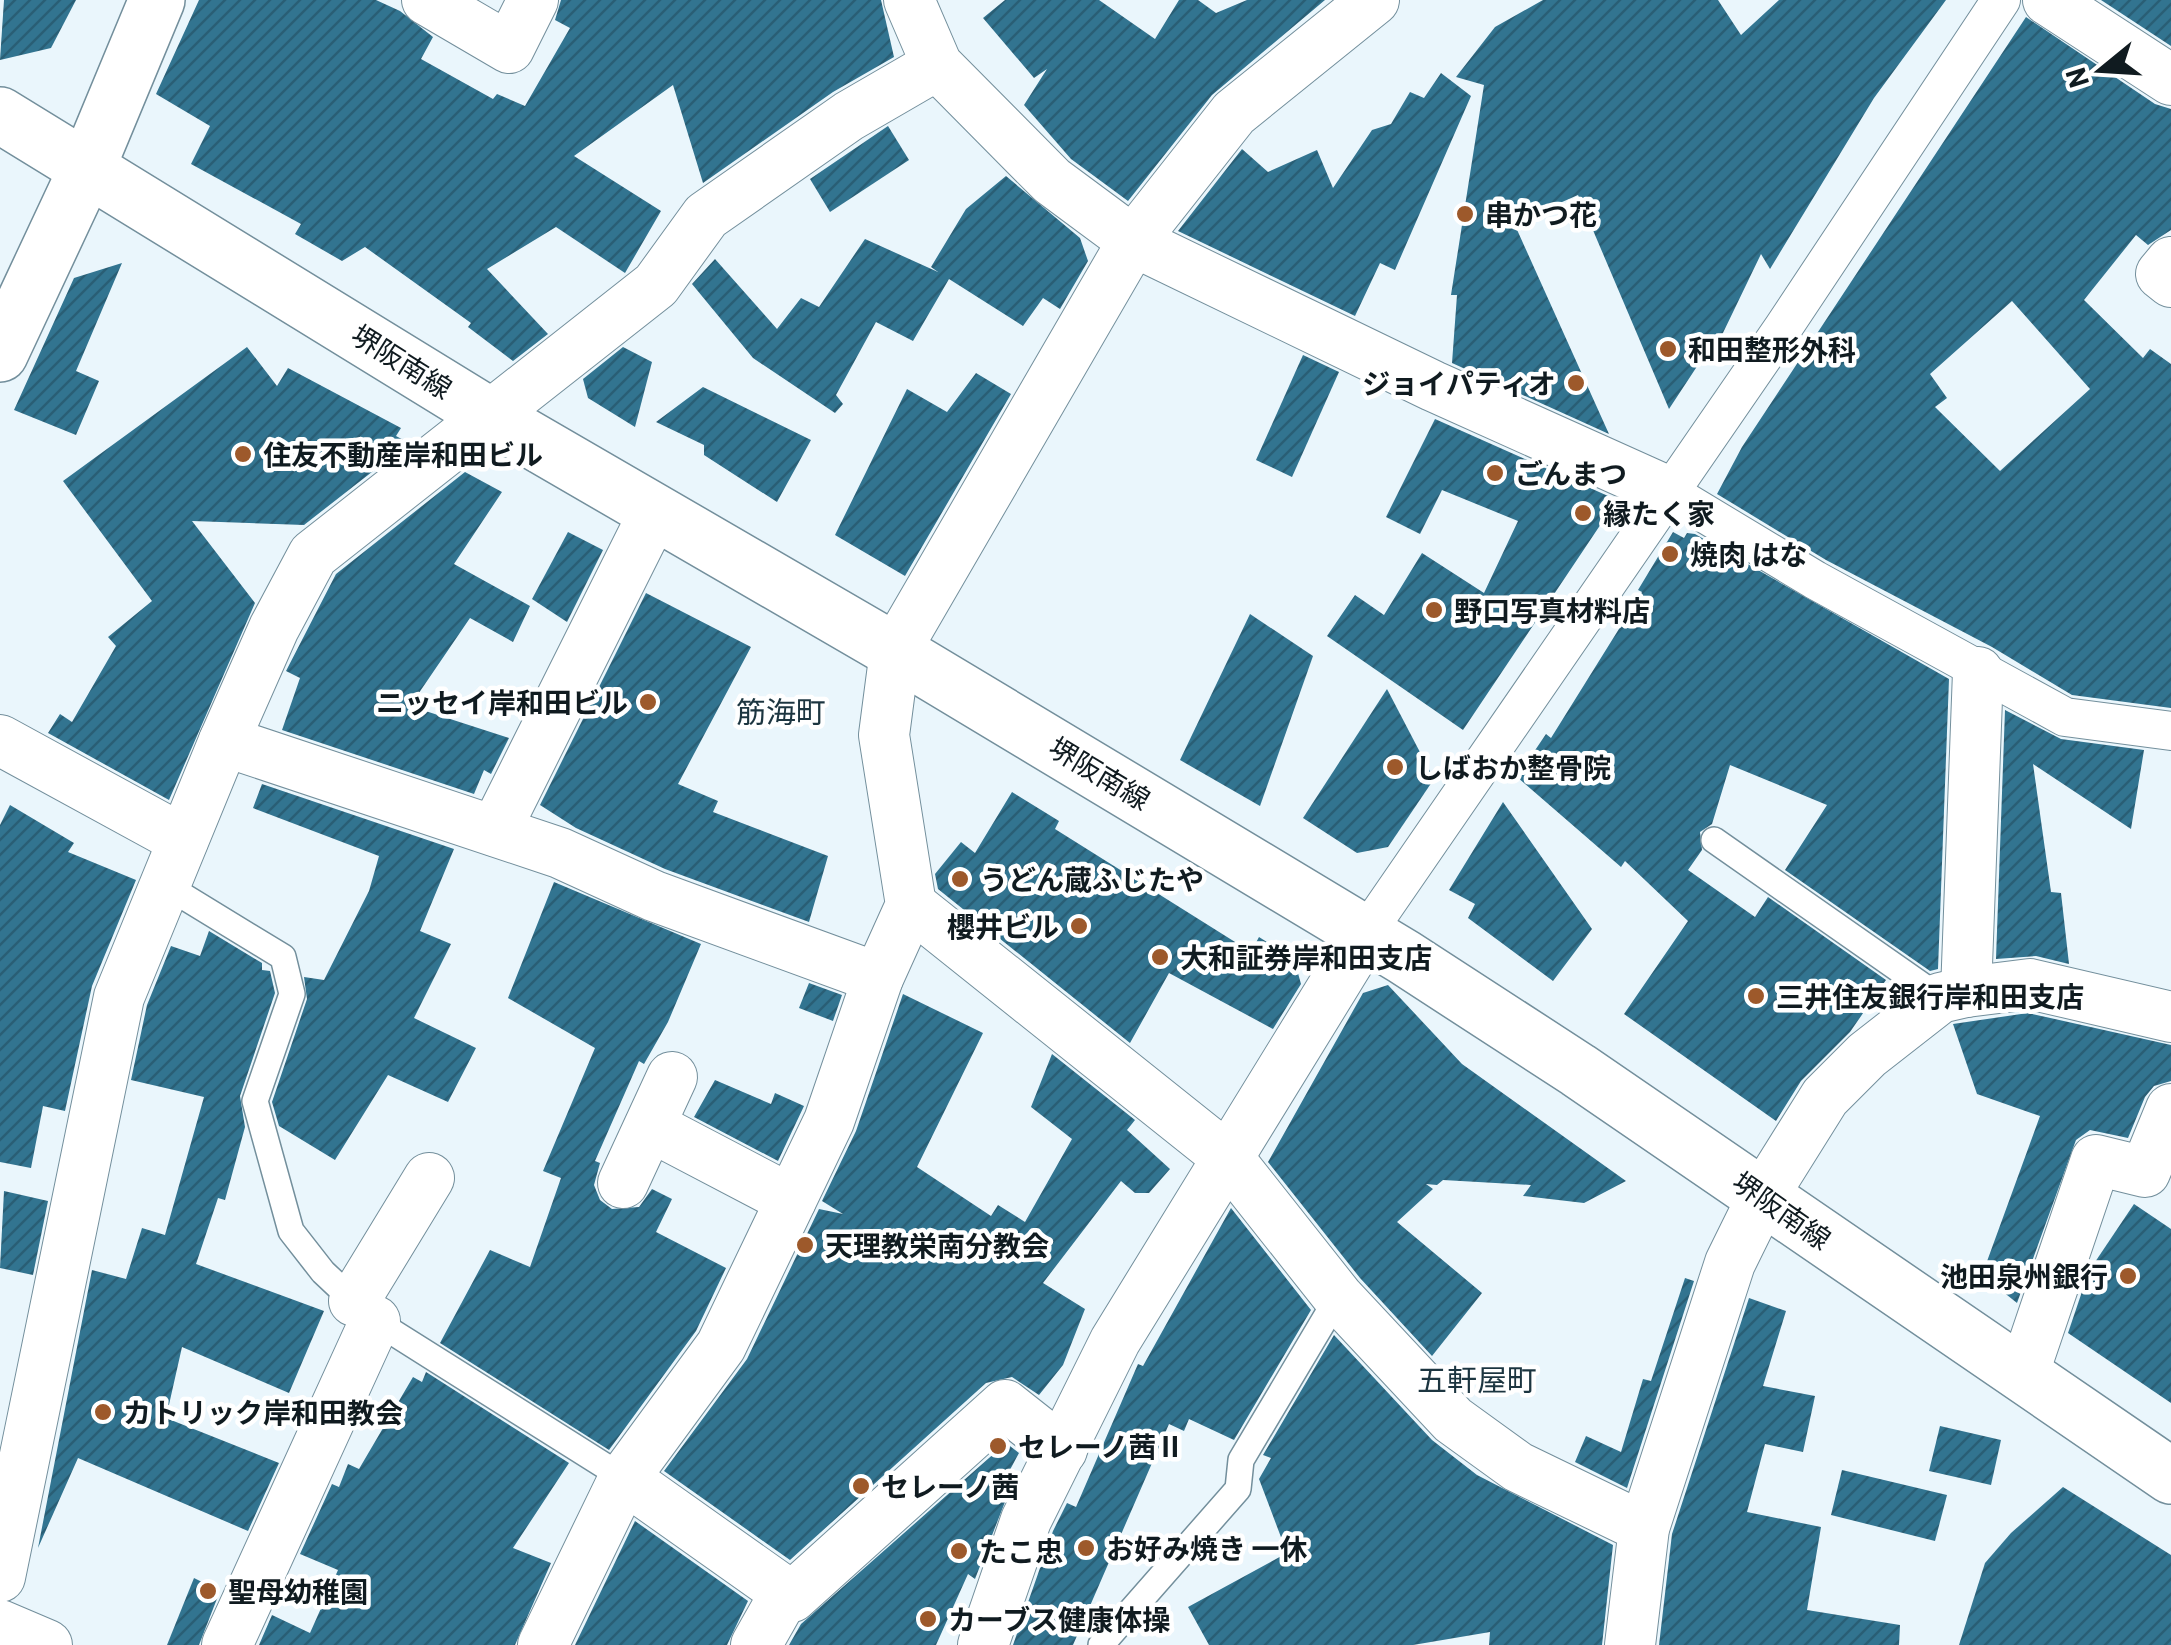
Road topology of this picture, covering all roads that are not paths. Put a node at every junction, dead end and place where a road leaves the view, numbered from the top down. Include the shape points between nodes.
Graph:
1 (157, 0) edge
2 (427, 0) edge
3 (533, 0) edge
4 (910, 0) edge
5 (1374, 0) edge
6 (2000, 0) edge
7 (2048, 0) edge
8 (937, 65) junction
9 (2171, 80) edge
10 (0, 116) edge
11 (88, 166) junction
12 (1133, 242) junction
13 (2171, 262) edge
14 (2171, 282) edge
15 (0, 354) edge
16 (490, 416) junction
17 (1669, 492) junction
18 (655, 512) junction
19 (895, 651) junction
20 (1978, 672) junction
21 (2171, 731) edge
22 (0, 740) edge
23 (224, 741) junction
24 (495, 831) junction
25 (1714, 840) dead end
26 (174, 863) junction
27 (911, 905) junction
28 (1366, 934) junction
29 (878, 978) junction
30 (1953, 995) junction
31 (2171, 1017) edge
32 (672, 1077) dead end
33 (2171, 1109) edge
34 (650, 1126) junction
35 (1228, 1158) junction
36 (429, 1178) dead end
37 (623, 1183) dead end
38 (1763, 1196) junction
39 (791, 1200) junction
40 (1338, 1296) junction
41 (365, 1311) junction
42 (2022, 1376) junction
43 (1062, 1450) junction
44 (2171, 1476) edge
45 (624, 1478) junction
46 (1644, 1528) junction
47 (0, 1577) edge
48 (786, 1592) junction
49 (227, 1645) edge
50 (542, 1645) edge
51 (756, 1645) edge
52 (982, 1645) edge
53 (1101, 1645) edge
54 (1630, 1645) edge

1 - 11 main road
2 - 3 street via 508,48
4 - 8 street
5 - 12 street via 1234,112
6 - 17 street
7 - 9 street
8 - 12 street via 1052,181
8 - 16 street via 849,116 706,216 656,285
10 - 11 main road, 堺阪南線
11 - 15 main road
11 - 16 main road, 堺阪南線
12 - 17 street
12 - 19 street
13 - 14 street via 2162,274
16 - 18 main road, 堺阪南線
16 - 23 street via 314,555
17 - 20 street
17 - 28 street
18 - 19 main road, 堺阪南線
18 - 24 street
19 - 27 street via 884,735
19 - 28 main road, 堺阪南線
20 - 21 street via 2065,717
20 - 30 street
22 - 26 street
23 - 24 street
23 - 26 street
24 - 29 street
25 - 30 lane
26 - 41 lane via 283,957 292,994 255,1101 290,1231
26 - 47 street via 119,997
27 - 29 street
27 - 35 street
28 - 35 street
28 - 38 main road, 堺阪南線
29 - 39 street via 829,1121
30 - 31 street via 2030,984
30 - 38 street via 1867,1055 1825,1096
32 - 34 street
33 - 42 street via 2145,1172 2096,1160
34 - 37 street
34 - 39 street
35 - 40 street
35 - 43 street via 1115,1341
36 - 41 street
38 - 42 main road, 堺阪南線
38 - 46 street via 1730,1263
39 - 45 street via 722,1346
40 - 46 street via 1453,1420 1518,1467
40 - 53 lane via 1240,1460 1238,1490
41 - 45 lane
41 - 49 street
42 - 44 main road, 堺阪南線
43 - 48 street via 1006,1405 792,1596
43 - 52 street via 1026,1520
45 - 48 street
45 - 50 street
46 - 54 street
48 - 51 street

